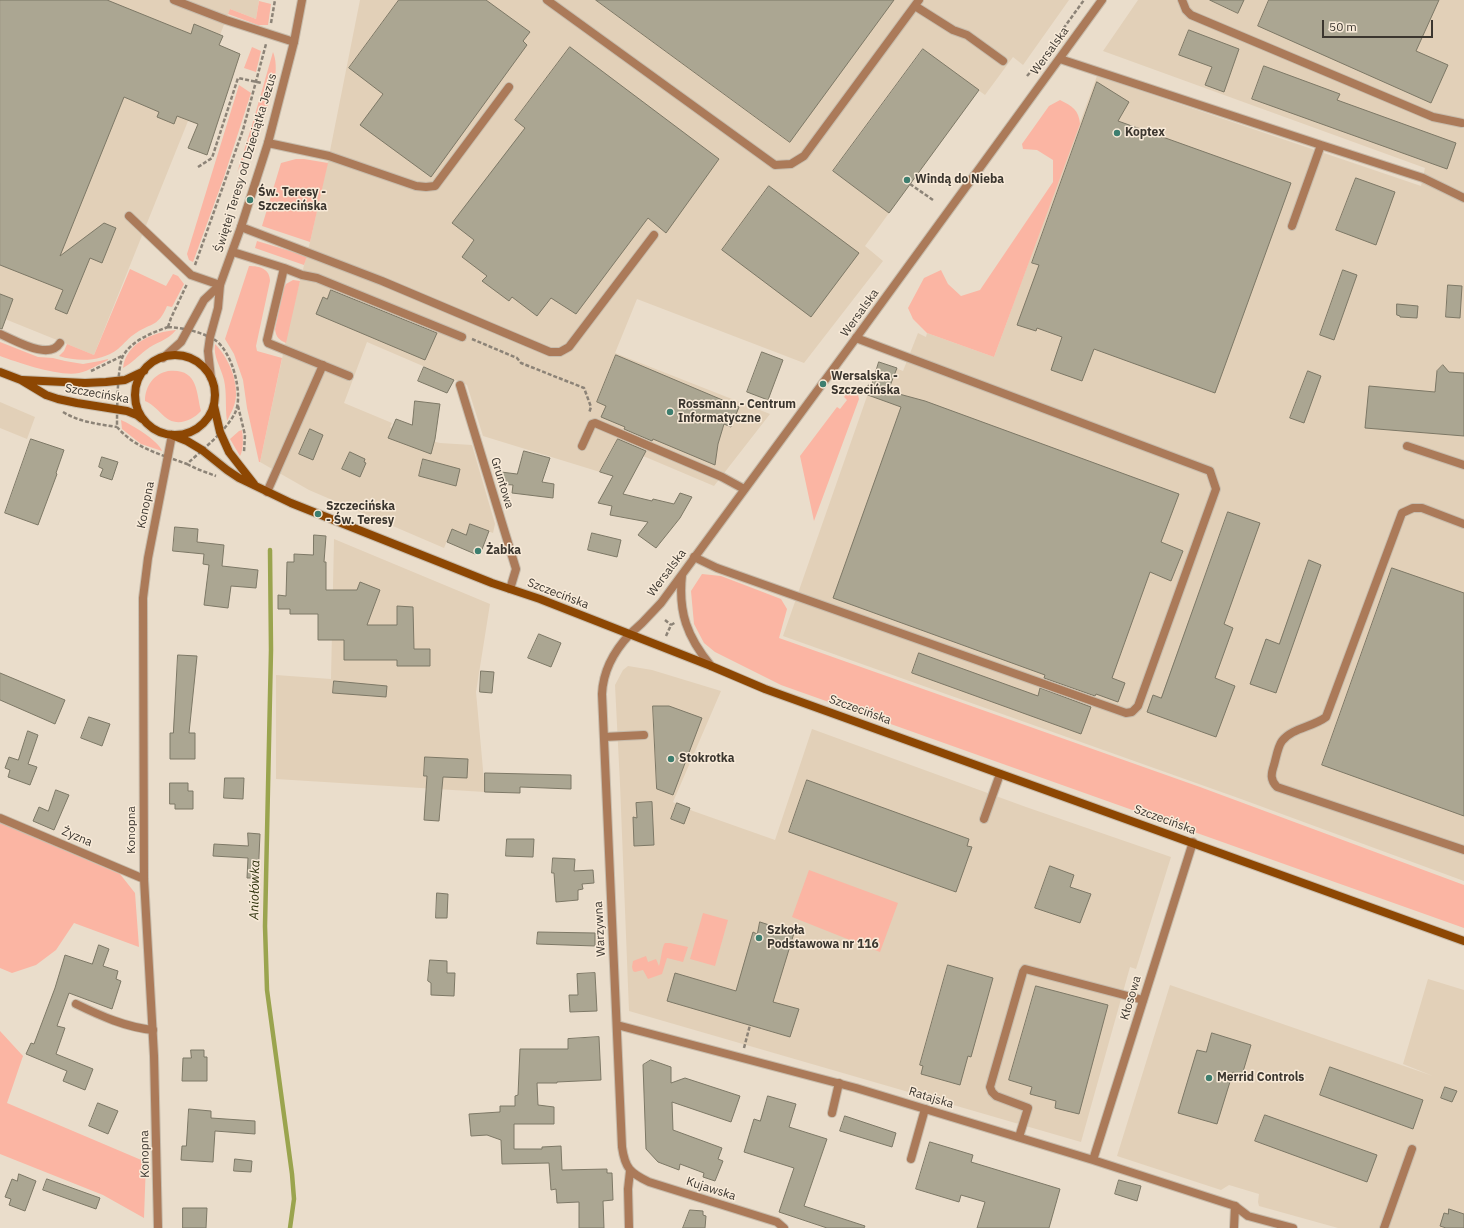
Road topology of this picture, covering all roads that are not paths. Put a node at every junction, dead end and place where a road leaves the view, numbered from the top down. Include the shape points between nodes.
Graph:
1 (174, 0) edge
2 (302, 0) edge
3 (547, 0) edge
4 (1102, 0) edge
5 (1182, 0) edge
6 (917, 3) edge
7 (294, 42) junction
8 (1060, 59) junction
9 (1003, 61) dead end
10 (510, 87) dead end
11 (1462, 123) dead end
12 (268, 143) junction
13 (1321, 145) junction
14 (1464, 198) edge
15 (129, 216) dead end
16 (1292, 226) dead end
17 (241, 227) junction
18 (654, 235) dead end
19 (233, 252) junction
20 (284, 268) junction
21 (220, 285) junction
22 (0, 334) edge
23 (462, 337) road end
24 (856, 338) junction
25 (60, 344) dead end
26 (164, 358) junction
27 (323, 365) junction
28 (144, 371) junction
29 (0, 372) edge
30 (349, 376) dead end
31 (211, 378) junction
32 (21, 380) junction
33 (460, 385) dead end
34 (214, 406) junction
35 (146, 422) junction
36 (172, 435) junction
37 (582, 446) dead end
38 (1407, 446) dead end
39 (1464, 465) edge
40 (255, 485) junction
41 (744, 489) junction
42 (267, 492) junction
43 (1464, 524) edge
44 (694, 557) junction
45 (682, 573) junction
46 (510, 589) junction
47 (630, 634) junction
48 (711, 666) junction
49 (644, 735) dead end
50 (604, 737) junction
51 (1000, 774) junction
52 (0, 818) edge
53 (984, 819) dead end
54 (1193, 842) junction
55 (1464, 850) edge
56 (144, 879) junction
57 (1464, 941) edge
58 (1143, 1000) junction
59 (76, 1004) dead end
60 (616, 1025) junction
61 (153, 1030) junction
62 (839, 1083) junction
63 (925, 1109) junction
64 (832, 1113) dead end
65 (1019, 1138) junction
66 (1412, 1149) dead end
67 (911, 1159) dead end
68 (1093, 1160) junction
69 (630, 1171) junction
70 (1235, 1206) junction
71 (158, 1228) edge
72 (629, 1228) edge
73 (784, 1228) edge
74 (1234, 1228) edge
75 (1292, 1228) edge
76 (1384, 1228) edge

1 - 7 street
2 - 7 street, Świętej Teresy od Dzieciątka Jezus
3 - 6 street via 775,165 791,164 804,156
4 - 8 street, Wersalska
5 - 11 street via 1191,15 1433,117
6 - 9 street
7 - 12 street, Świętej Teresy od Dzieciątka Jezus
8 - 13 street
8 - 24 street, Wersalska
10 - 12 street via 435,186 416,186 329,156
12 - 17 street, Świętej Teresy od Dzieciątka Jezus
13 - 14 street via 1424,178
13 - 16 street
15 - 21 street via 191,275
17 - 18 street via 382,281 550,352 560,352 569,347
17 - 19 street, Świętej Teresy od Dzieciątka Jezus
19 - 20 street
19 - 21 street, Świętej Teresy od Dzieciątka Jezus
20 - 23 street via 317,278
20 - 27 street via 268,343
21 - 26 street, Świętej Teresy od Dzieciątka Jezus via 204,300 181,342
21 - 31 street, Świętej Teresy od Dzieciątka Jezus via 218,308 208,351
22 - 25 street via 43,350 52,351
24 - 41 street, Wersalska
24 - 44 street via 1210,471 1216,489 1138,706 1132,712 1126,713 717,568
26 - 28 main road via 152,363
26 - 31 main road via 189,358 202,366
27 - 30 street
27 - 42 street
28 - 32 main road, Szczecińska via 123,380
28 - 35 main road via 138,382 136,397 139,411
29 - 32 main road, Szczecińska
31 - 34 main road via 215,394
32 - 35 main road, Szczecińska via 46,395 77,404 127,410
33 - 46 street, Gruntowa via 516,569
34 - 36 main road via 200,427 187,434
34 - 40 main road, Szczecińska via 216,420 229,452
35 - 36 main road via 159,432
36 - 40 main road, Szczecińska via 196,447 233,474
36 - 56 street, Konopna via 148,558 143,598
37 - 41 street via 592,424 595,423 722,477
38 - 39 street
40 - 42 main road, Szczecińska
41 - 44 street, Wersalska
42 - 46 main road, Szczecińska
43 - 55 street via 1422,508 1413,508 1402,513 1326,717 1292,733 1282,741 1271,776 1277,787
44 - 45 street, Wersalska
45 - 47 street, Wersalska via 654,610
45 - 48 street via 684,618 691,638
46 - 47 main road, Szczecińska
47 - 48 main road, Szczecińska
47 - 50 street, Warzywna via 616,651 604,678
48 - 51 main road, Szczecińska via 765,689
49 - 50 street
50 - 60 street, Warzywna
51 - 53 street
51 - 54 main road, Szczecińska
52 - 56 street, Żyzna
54 - 57 main road, Szczecińska
54 - 58 street, Kłosowa
56 - 61 street, Konopna
58 - 65 street via 1025,969 990,1087 996,1096 1028,1108
58 - 68 street, Kłosowa
59 - 61 street via 107,1019
60 - 62 street, Ratajska
60 - 69 street, Warzywna via 622,1147
61 - 71 street, Konopna
62 - 63 street, Ratajska
62 - 64 street
63 - 65 street, Ratajska
63 - 67 street
65 - 68 street, Ratajska
66 - 76 street
68 - 70 street, Ratajska
69 - 72 street, Warzywna
69 - 73 street, Kujawska via 649,1182 777,1222
70 - 74 street
70 - 75 street, Ratajska via 1248,1216

